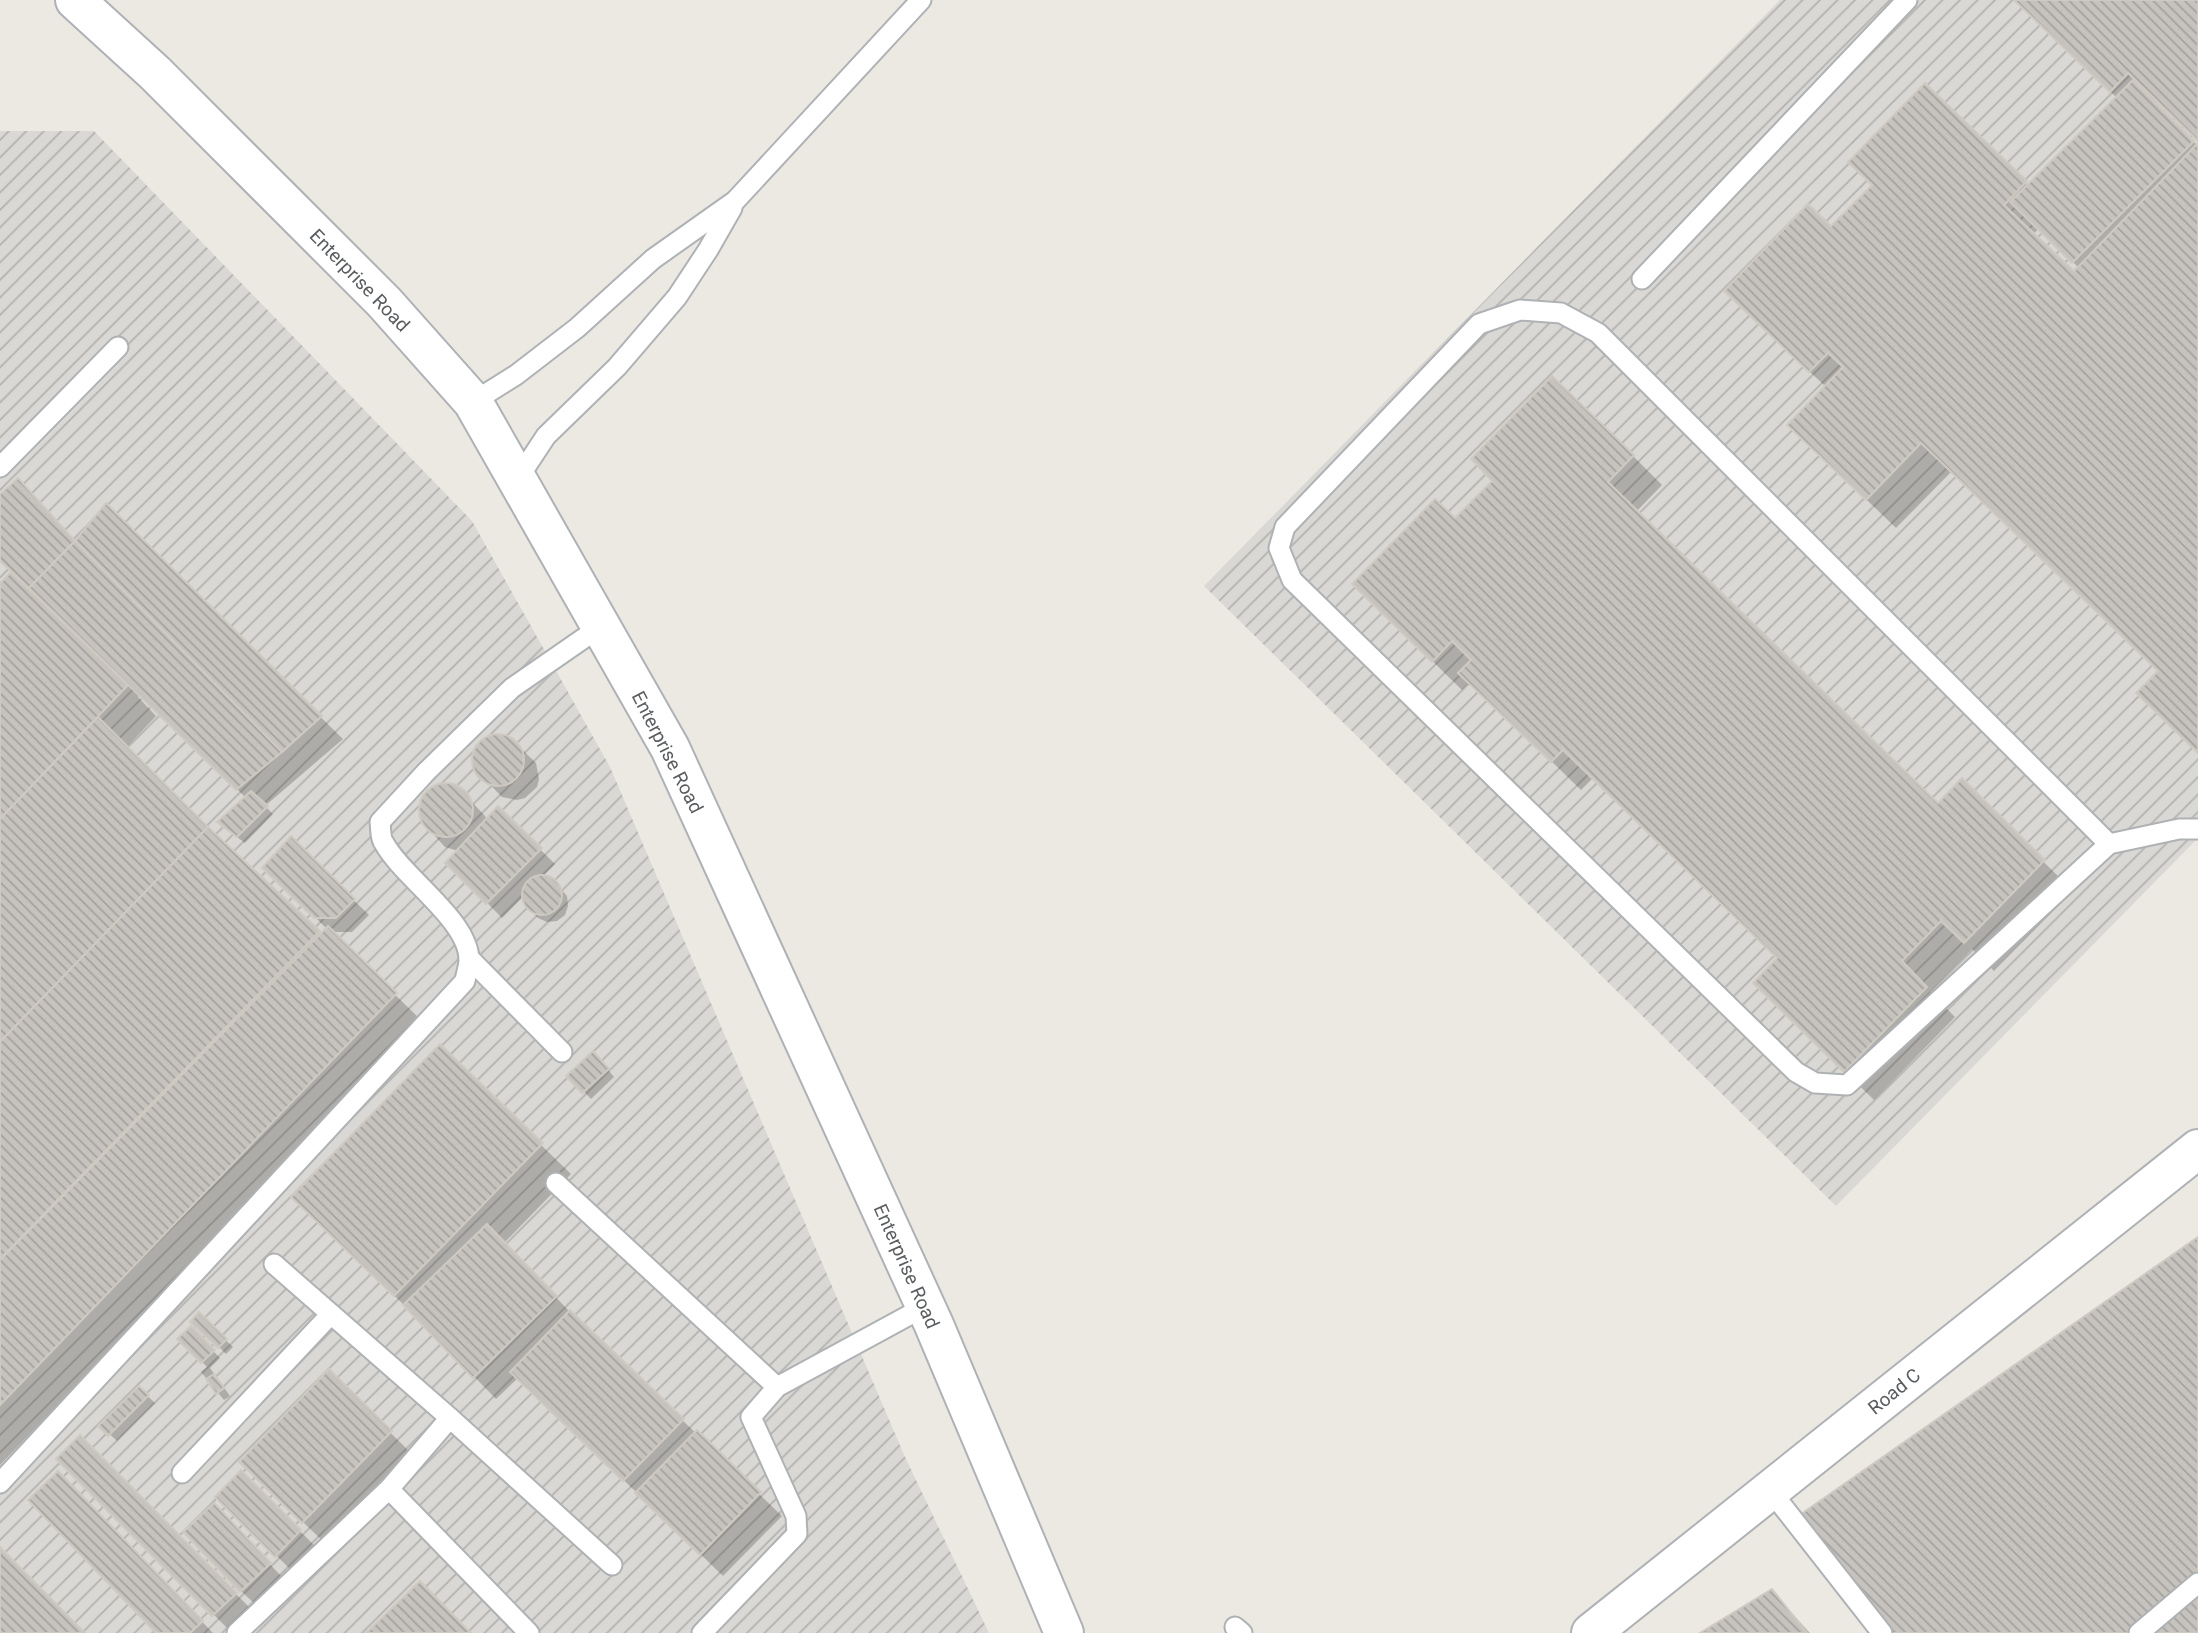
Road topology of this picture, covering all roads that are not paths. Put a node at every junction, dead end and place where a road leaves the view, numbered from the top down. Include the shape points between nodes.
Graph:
1 (75, 0) edge
2 (921, 0) edge
3 (1907, 0) edge
4 (736, 201) junction
5 (1642, 279) dead end
6 (118, 347) dead end
7 (473, 402) junction
8 (0, 467) edge
9 (517, 480) junction
10 (600, 627) junction
11 (2198, 829) edge
12 (2109, 844) junction
13 (470, 958) junction
14 (562, 1052) dead end
15 (2198, 1149) edge
16 (556, 1183) dead end
17 (274, 1264) dead end
18 (926, 1306) junction
19 (331, 1314) junction
20 (777, 1387) junction
21 (450, 1418) junction
22 (182, 1473) dead end
23 (0, 1483) edge
24 (389, 1489) junction
25 (1770, 1490) junction
26 (612, 1565) dead end
27 (2198, 1583) edge
28 (237, 1633) edge
29 (529, 1633) edge
30 (702, 1633) edge
31 (1064, 1633) edge
32 (1591, 1633) edge
33 (1882, 1633) edge
34 (2139, 1633) edge

1 - 7 main road, Enterprise Road via 155,73 384,302
2 - 4 lane
3 - 5 lane
4 - 7 lane via 653,259 577,328 516,375
4 - 9 lane via 677,297 617,367 546,436
6 - 8 lane
7 - 9 main road, Enterprise Road
9 - 10 main road, Enterprise Road
10 - 13 lane via 512,688 380,822 382,842 443,910 462,936
10 - 18 main road, Enterprise Road via 670,748
11 - 12 lane
12 - 12 lane via 1847,1085 1815,1083 1796,1072 1292,580 1279,548 1285,527 1479,324 1520,310 1561,313 1598,333
13 - 14 lane
13 - 23 lane via 465,981
15 - 25 main road, Road C
16 - 20 lane
17 - 19 lane
18 - 20 lane
18 - 31 main road, Enterprise Road
19 - 21 lane
19 - 22 lane
20 - 30 lane via 751,1417 796,1516 797,1534
21 - 24 lane
21 - 26 lane
24 - 28 lane
24 - 29 lane
25 - 32 main road, Road C
25 - 33 lane
27 - 34 lane

